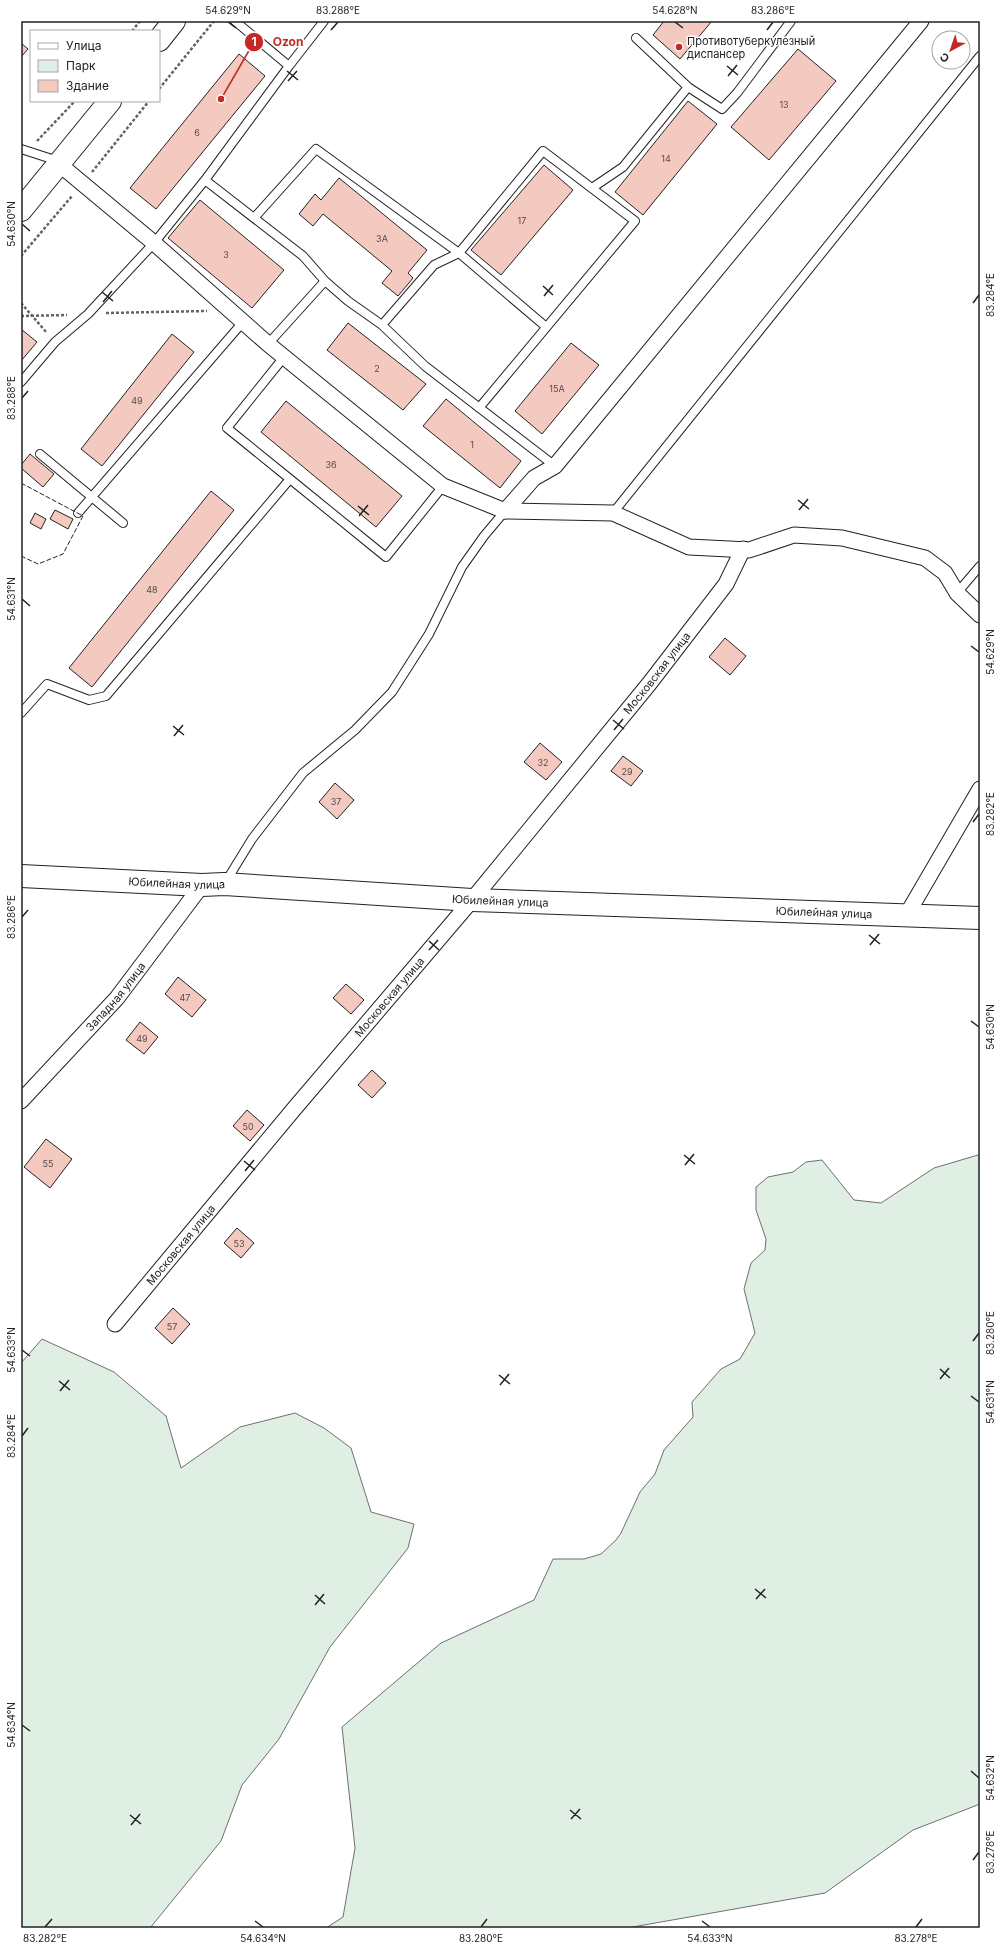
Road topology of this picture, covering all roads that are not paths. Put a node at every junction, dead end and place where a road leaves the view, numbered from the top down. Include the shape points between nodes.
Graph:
1 (174, 21) edge
2 (234, 21) edge
3 (324, 21) edge
4 (791, 21) edge
5 (921, 21) edge
6 (636, 38) dead end
7 (160, 39) edge
8 (980, 56) edge
9 (289, 66) junction
10 (688, 86) junction
11 (109, 102) edge
12 (24, 150) edge
13 (59, 164) junction
14 (205, 180) junction
15 (592, 188) junction
16 (21, 210) edge
17 (254, 218) junction
18 (154, 243) junction
19 (459, 253) junction
20 (325, 281) junction
21 (243, 322) junction
22 (382, 325) junction
23 (545, 326) junction
24 (268, 344) junction
25 (284, 357) junction
26 (21, 382) edge
27 (479, 408) junction
28 (40, 454) dead end
29 (555, 466) junction
30 (290, 479) junction
31 (443, 486) junction
32 (91, 496) junction
33 (505, 511) junction
34 (78, 513) dead end
35 (612, 513) junction
36 (123, 523) dead end
37 (743, 549) junction
38 (980, 566) edge
39 (957, 593) junction
40 (980, 615) edge
41 (21, 713) edge
42 (980, 789) edge
43 (21, 876) edge
44 (224, 884) junction
45 (202, 885) junction
46 (472, 900) junction
47 (906, 916) junction
48 (980, 918) edge
49 (21, 1101) edge
50 (114, 1324) dead end

1 - 7 main road
2 - 9 lane
3 - 9 lane
4 - 10 lane via 722,109
5 - 29 street
6 - 10 lane
8 - 35 lane
9 - 14 lane
10 - 15 lane via 623,167
11 - 13 main road
12 - 13 lane via 52,159
13 - 16 main road
13 - 18 street
14 - 17 lane
14 - 18 lane
15 - 19 lane via 543,151
15 - 23 lane via 635,221
17 - 19 lane via 316,149
17 - 20 lane via 303,256
18 - 21 street
18 - 26 lane via 88,314 55,342
19 - 22 lane via 434,265
19 - 23 lane
20 - 22 lane
20 - 24 lane
21 - 24 street
21 - 32 lane
22 - 27 lane via 424,366
23 - 27 lane
24 - 25 street
25 - 30 lane via 227,428
25 - 31 street
27 - 29 lane
28 - 32 lane
29 - 33 street via 534,478
30 - 31 lane via 386,557
30 - 41 lane via 106,696 88,700 47,684
31 - 33 street
32 - 34 lane
32 - 36 lane
33 - 35 street
33 - 44 lane via 462,567 429,634 392,692 355,730 303,773 252,839
35 - 37 street via 689,547
37 - 39 street via 749,550 794,534 842,538 925,558 945,573
37 - 46 street, Московская улица via 726,584 649,684
38 - 39 lane
39 - 40 street
42 - 47 street
43 - 45 main road, Юбилейная улица
44 - 45 main road, Юбилейная улица
44 - 46 main road, Юбилейная улица
45 - 49 street, Западная улица via 116,998
46 - 47 main road, Юбилейная улица
46 - 50 street, Московская улица
47 - 48 main road, Юбилейная улица

